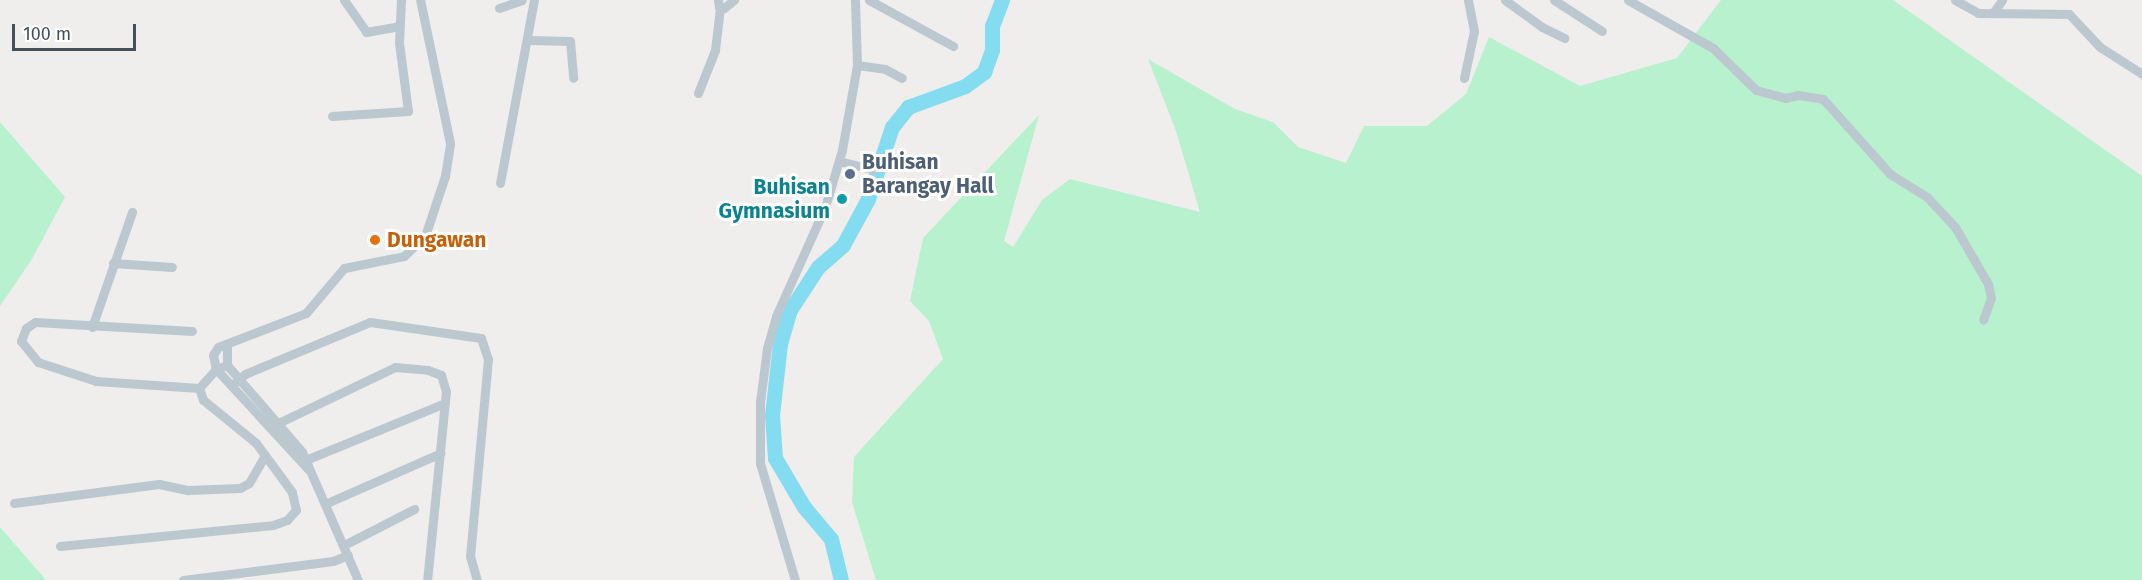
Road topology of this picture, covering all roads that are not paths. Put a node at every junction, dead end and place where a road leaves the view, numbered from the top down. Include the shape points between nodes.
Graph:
1 (344, 0) edge
2 (401, 0) edge
3 (420, 0) edge
4 (522, 0) edge
5 (534, 0) edge
6 (734, 0) edge
7 (855, 0) edge
8 (869, 0) edge
9 (1468, 0) edge
10 (1505, 0) edge
11 (1554, 0) edge
12 (1628, 0) edge
13 (1955, 0) edge
14 (2002, 0) edge
15 (719, 4) edge
16 (499, 8) dead end
17 (1994, 13) junction
18 (399, 26) junction
19 (1602, 31) dead end
20 (1565, 38) dead end
21 (529, 40) junction
22 (953, 46) dead end
23 (857, 65) junction
24 (2142, 74) edge
25 (573, 78) dead end
26 (902, 78) dead end
27 (1464, 78) dead end
28 (698, 93) dead end
29 (332, 116) dead end
30 (839, 161) junction
31 (874, 170) dead end
32 (500, 183) dead end
33 (132, 212) dead end
34 (113, 263) junction
35 (172, 267) dead end
36 (1983, 320) dead end
37 (92, 327) junction
38 (192, 331) dead end
39 (227, 344) junction
40 (227, 365) junction
41 (216, 369) junction
42 (235, 381) junction
43 (199, 388) junction
44 (445, 403) junction
45 (275, 424) junction
46 (441, 453) junction
47 (265, 455) junction
48 (305, 463) junction
49 (14, 503) dead end
50 (327, 503) junction
51 (414, 509) dead end
52 (344, 545) junction
53 (60, 546) dead end
54 (348, 555) junction
55 (183, 580) edge
56 (358, 580) edge
57 (427, 580) edge
58 (477, 580) edge
59 (795, 580) edge

1 - 18 street via 366,32
2 - 18 street
3 - 39 street via 450,143 446,176 425,236 404,256 344,268 306,313
4 - 16 street
5 - 21 street
6 - 15 street
7 - 23 street
8 - 22 street
9 - 27 street via 1474,31
10 - 20 street via 1542,27
11 - 19 street
12 - 36 street via 1713,48 1756,90 1785,98 1823,99 1883,167 1904,186 1927,197 1955,227 1988,284 1991,298
13 - 17 street via 1978,13
14 - 17 street
15 - 28 street via 715,50
17 - 24 street via 2069,14 2100,47
18 - 29 street via 401,74 408,111
21 - 25 street via 570,41
21 - 32 street via 510,112
23 - 26 street via 885,69
23 - 30 street
30 - 31 street
30 - 59 street via 825,207 776,316 760,402 760,462
33 - 34 street
34 - 35 street
34 - 37 street
37 - 38 street
37 - 43 street via 34,322 26,328 21,341 38,362 65,374 96,381
39 - 40 street
39 - 41 street via 214,350
40 - 41 street
40 - 42 street
41 - 42 street
41 - 43 street
42 - 45 street
42 - 58 street via 370,322 481,338 488,359 470,556
43 - 47 street via 203,400
44 - 45 street via 446,385 441,375 400,366
44 - 46 street
44 - 48 street
45 - 48 street
46 - 50 street
46 - 57 street
47 - 49 street via 249,483 240,488 188,490 159,484
47 - 53 street via 292,492 296,510 287,520 273,525
48 - 50 street
50 - 52 street
51 - 52 street
52 - 54 street
54 - 55 street via 333,561
54 - 56 street

